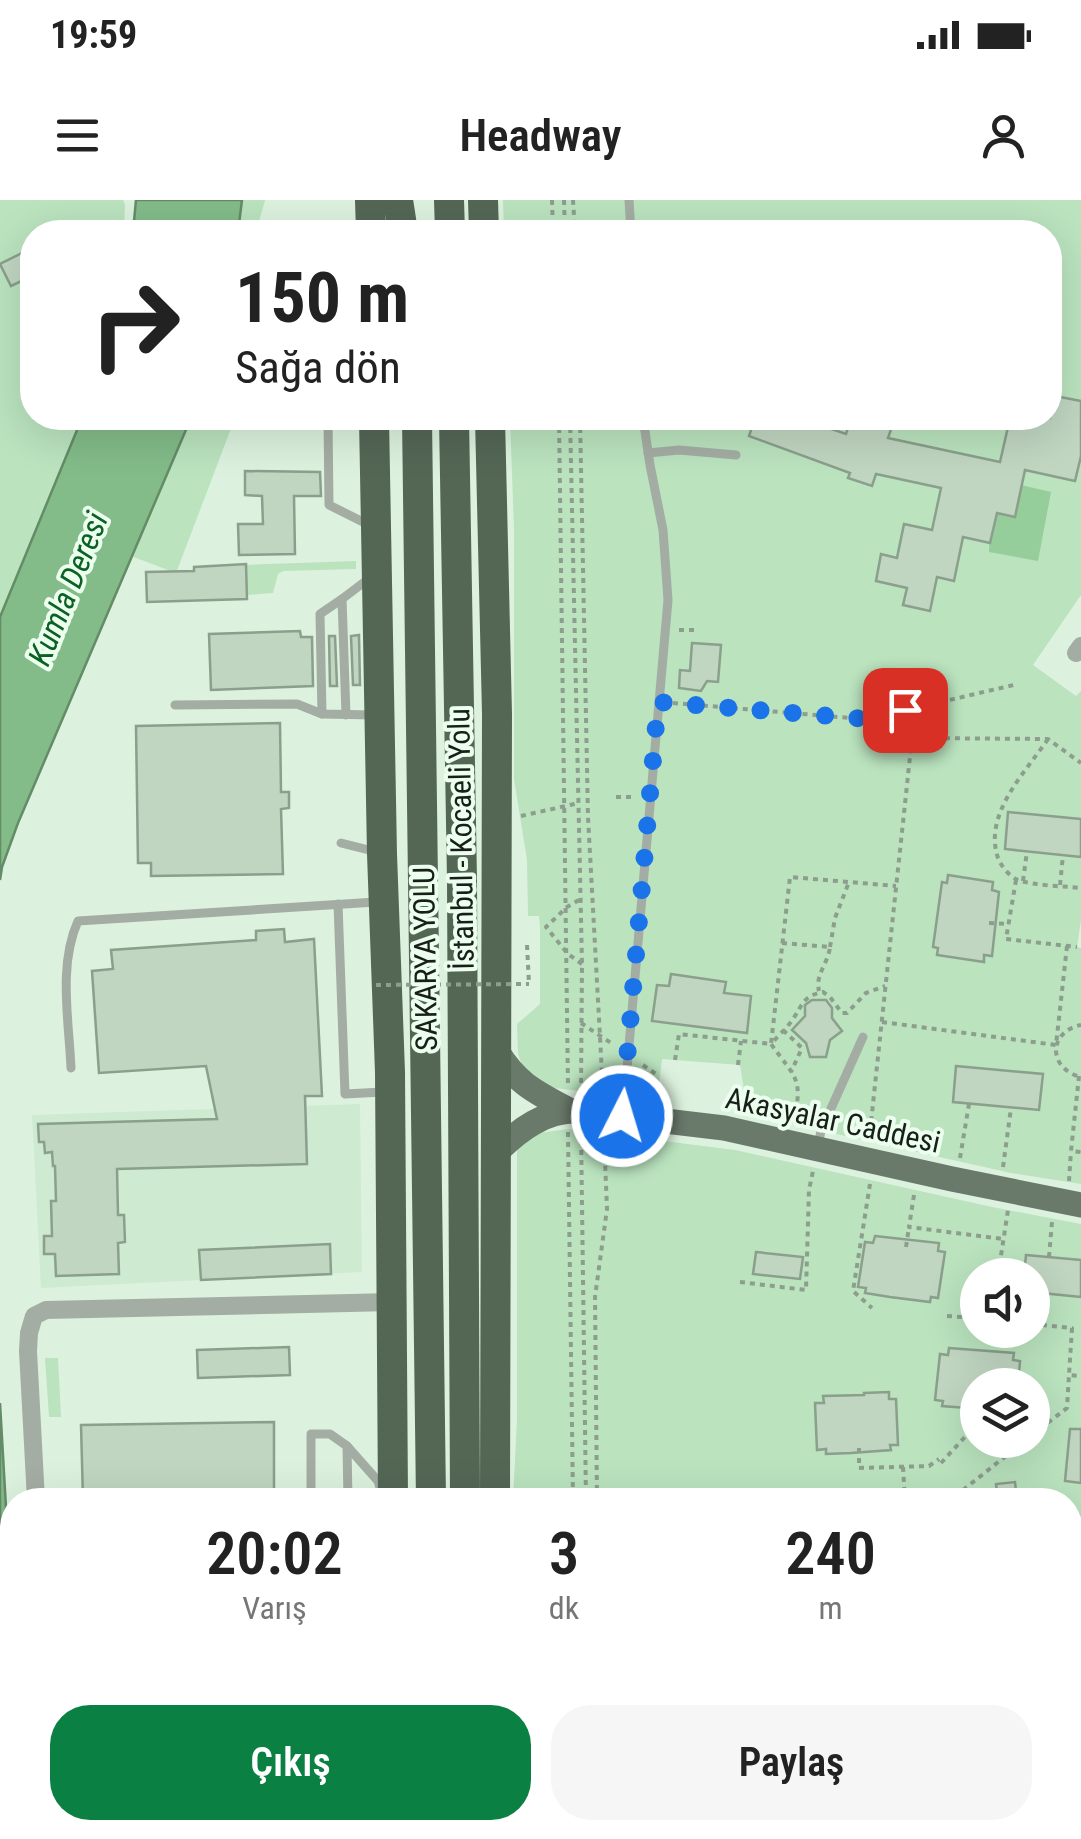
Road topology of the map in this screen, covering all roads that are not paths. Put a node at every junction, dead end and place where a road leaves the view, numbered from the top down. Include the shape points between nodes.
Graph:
1 (328, 430) edge
2 (374, 430) edge
3 (417, 430) edge
4 (454, 430) edge
5 (490, 430) edge
6 (645, 430) edge
7 (648, 453) junction
8 (736, 455) dead end
9 (491, 473) junction
10 (376, 529) junction
11 (377, 573) junction
12 (342, 600) junction
13 (175, 705) dead end
14 (322, 714) junction
15 (381, 714) junction
16 (346, 715) junction
17 (341, 844) dead end
18 (382, 854) junction
19 (462, 880) junction
20 (384, 901) junction
21 (338, 904) junction
22 (863, 1037) dead end
23 (496, 1048) junction
24 (72, 1068) dead end
25 (390, 1092) junction
26 (573, 1110) junction
27 (613, 1124) junction
28 (495, 1154) junction
29 (816, 1157) junction
30 (1075, 1194) edge
31 (392, 1302) junction
32 (347, 1446) junction
33 (35, 1488) edge
34 (311, 1488) edge
35 (348, 1488) edge
36 (379, 1488) edge
37 (393, 1488) edge
38 (431, 1488) edge
39 (465, 1488) edge
40 (495, 1488) edge

1 - 10 lane via 329,506
2 - 10 highway
3 - 38 highway, SAKARYA YOLU
4 - 19 highway, İstanbul - Kocaeli Yolu
5 - 9 highway
6 - 7 lane
7 - 8 lane
7 - 27 lane via 668,600
9 - 19 highway
9 - 23 highway
10 - 11 highway
11 - 12 lane
11 - 15 highway
12 - 14 lane via 320,614
12 - 16 lane
13 - 14 lane via 296,704
14 - 16 lane
15 - 16 lane
15 - 18 highway
17 - 18 lane
18 - 20 highway
19 - 39 highway, İstanbul - Kocaeli Yolu
20 - 21 lane
20 - 25 highway
21 - 24 lane via 78,922 67,968
21 - 25 lane via 345,1094
22 - 29 lane
23 - 26 main road via 510,1072
23 - 28 highway
25 - 31 highway
26 - 27 main road, Akasyalar Caddesi
26 - 28 main road via 514,1134
27 - 29 main road, Akasyalar Caddesi via 724,1128
28 - 40 highway
29 - 30 main road, Akasyalar Caddesi
31 - 33 street via 46,1310 34,1316 28,1351
31 - 37 highway
32 - 34 lane via 330,1434 311,1434
32 - 35 lane
32 - 36 lane

